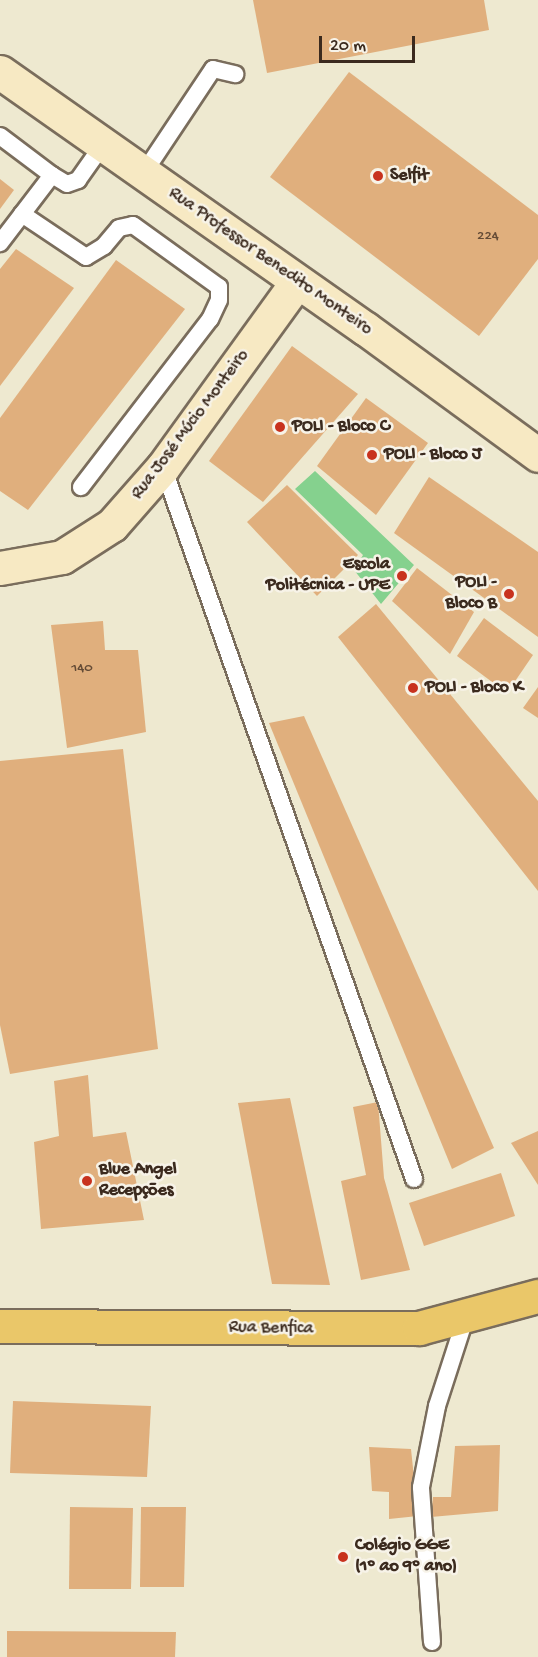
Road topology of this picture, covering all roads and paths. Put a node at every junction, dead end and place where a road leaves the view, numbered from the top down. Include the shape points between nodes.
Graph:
1 (0, 72) edge
2 (236, 74) dead end
3 (0, 136) edge
4 (102, 146) junction
5 (142, 174) junction
6 (52, 175) junction
7 (22, 214) junction
8 (0, 243) edge
9 (297, 282) junction
10 (538, 455) edge
11 (164, 467) junction
12 (81, 488) dead end
13 (0, 568) edge
14 (414, 1179) dead end
15 (538, 1296) edge
16 (466, 1317) junction
17 (0, 1326) edge
18 (432, 1642) dead end

1 - 4 street, Rua Professor Benedito Monteiro
2 - 5 lane via 213,69
3 - 6 lane
4 - 5 street, Rua Professor Benedito Monteiro
4 - 6 lane via 78,180 67,184
5 - 9 street, Rua Professor Benedito Monteiro
6 - 7 lane
7 - 8 lane
7 - 12 lane via 86,257 104,246 119,228 133,225 219,287 219,300 210,319
9 - 10 street, Rua Professor Benedito Monteiro
9 - 11 street, Rua José Múcio Monteiro
11 - 13 street, Rua José Múcio Monteiro via 112,525 83,546 62,557
11 - 14 lane
15 - 16 main road, Rua Benfica
16 - 17 main road, Rua Benfica via 419,1328 362,1330
16 - 18 lane via 427,1445 421,1486

